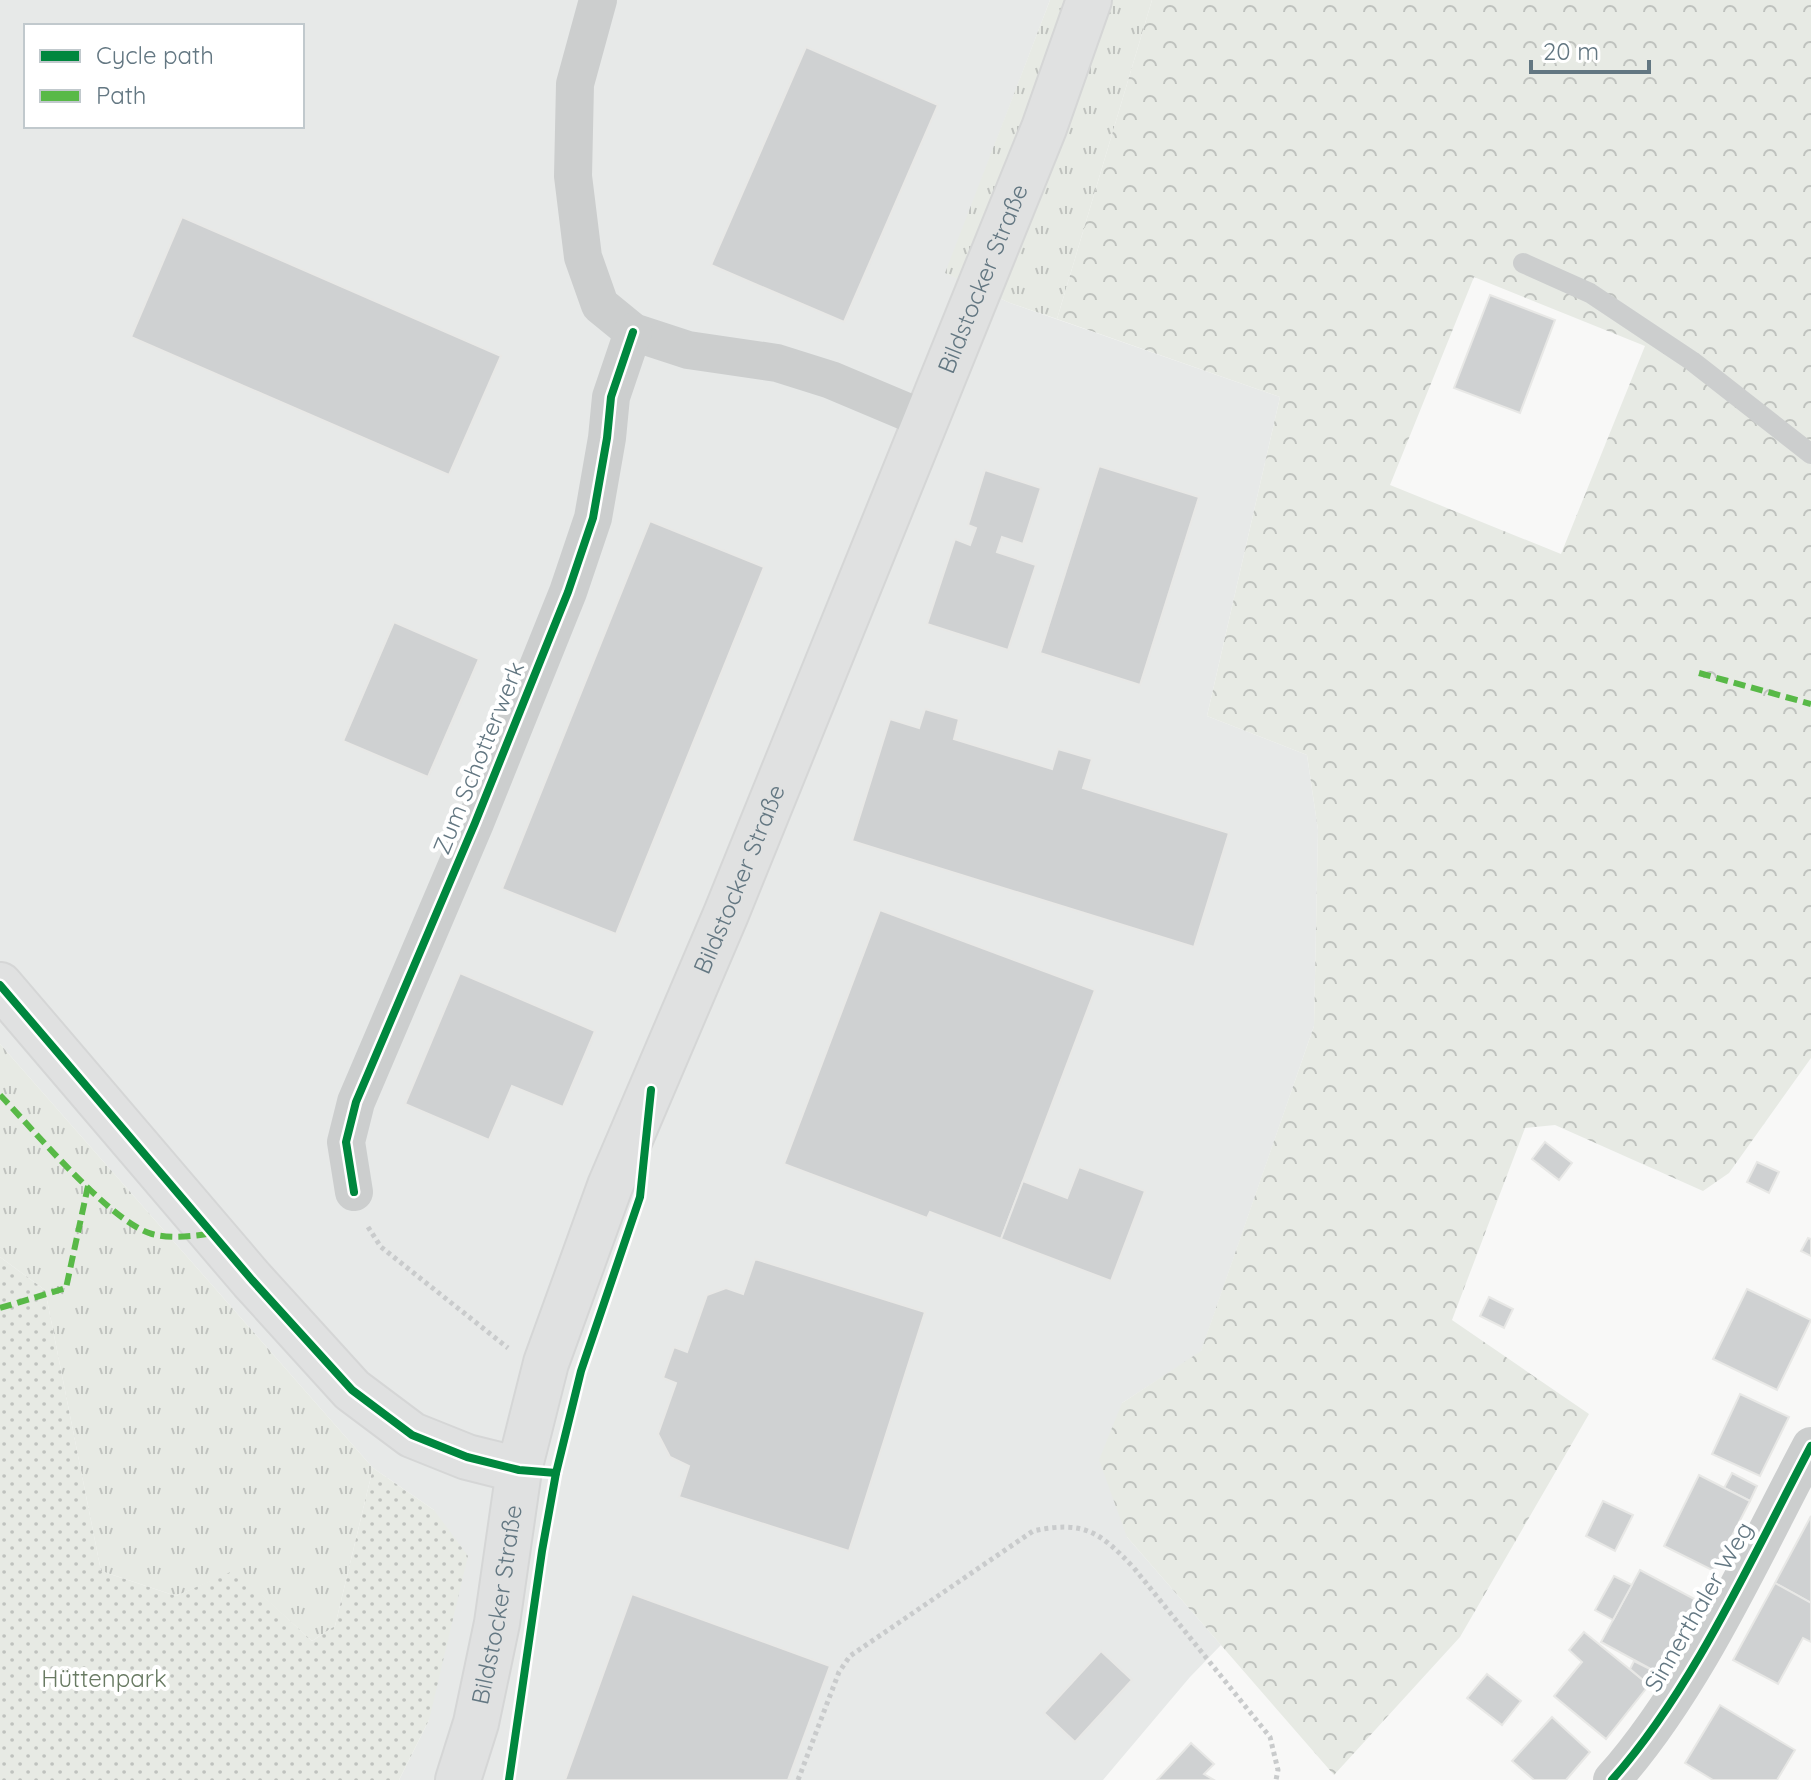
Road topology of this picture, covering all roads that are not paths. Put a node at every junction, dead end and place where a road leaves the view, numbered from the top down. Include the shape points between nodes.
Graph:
1 (598, 0) edge
2 (1089, 0) edge
3 (1523, 263) dead end
4 (633, 332) junction
5 (926, 420) junction
6 (1811, 454) edge
7 (0, 985) edge
8 (354, 1192) road end
9 (1811, 1446) edge
10 (519, 1470) junction
11 (458, 1780) edge
12 (1612, 1780) edge

1 - 4 street via 575,84 573,176 583,257 600,305
2 - 5 main road, Bildstocker Straße via 1044,128
3 - 6 lane via 1590,293 1692,361
4 - 5 street via 688,350 777,363
4 - 8 street, Zum Schotterwerk via 611,397 593,518 568,592 356,1102 346,1142
5 - 10 main road, Bildstocker Straße via 610,1186 546,1363
7 - 10 main road via 352,1390 412,1435
9 - 12 street, Sinnerthaler Weg via 1697,1661
10 - 11 main road, Bildstocker Straße via 497,1623

